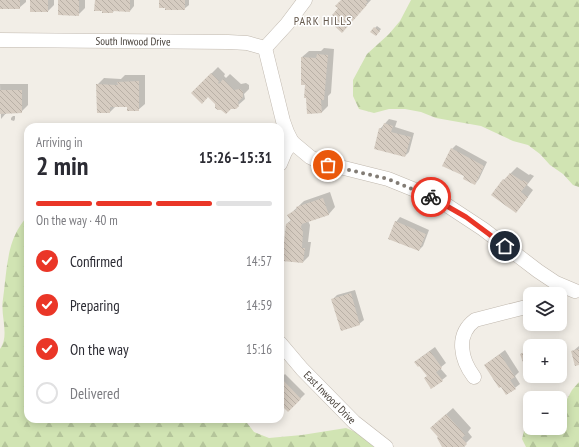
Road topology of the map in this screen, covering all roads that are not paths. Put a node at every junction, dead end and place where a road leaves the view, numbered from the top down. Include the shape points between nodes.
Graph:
1 (305, 0) edge
2 (0, 40) edge
3 (265, 48) junction
4 (292, 142) junction
5 (284, 154) edge
6 (577, 290) edge
7 (567, 294) edge
8 (523, 308) edge
9 (284, 348) edge
10 (474, 377) dead end
11 (386, 447) edge

1 - 3 street
2 - 3 street, South Inwood Drive via 238,42
3 - 4 street via 281,114
4 - 5 street
4 - 6 street via 320,162 388,179 445,204 483,229 538,272 565,288
6 - 7 street
8 - 10 street via 475,320 469,325 464,333 463,356
9 - 11 street, East Inwood Drive via 354,422

